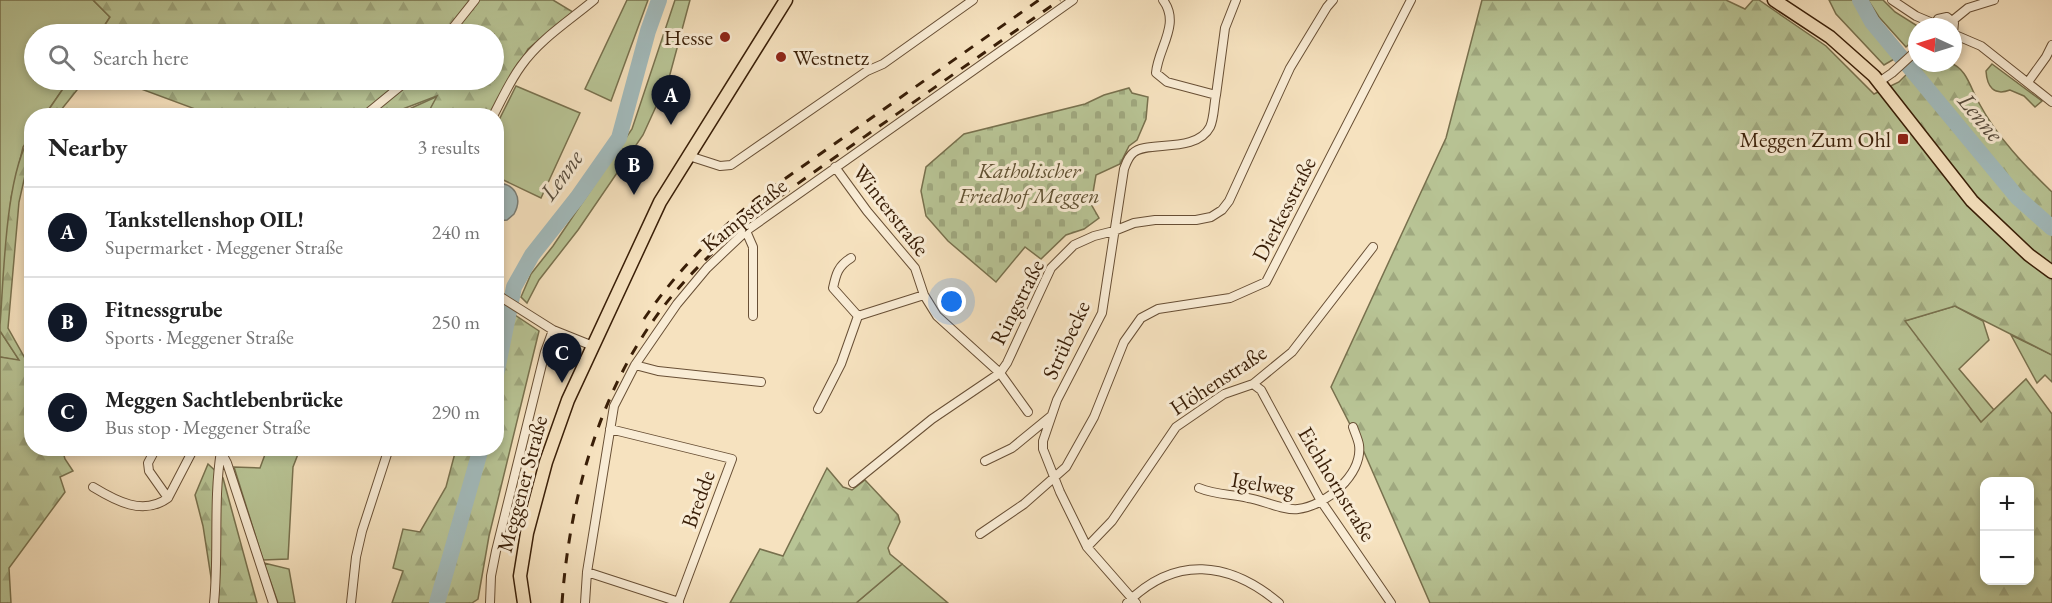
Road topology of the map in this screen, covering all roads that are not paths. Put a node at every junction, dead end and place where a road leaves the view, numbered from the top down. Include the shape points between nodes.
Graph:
1 (475, 0) edge
2 (594, 0) edge
3 (786, 0) edge
4 (973, 0) edge
5 (1073, 0) edge
6 (1163, 0) edge
7 (1236, 0) edge
8 (1333, 0) edge
9 (1411, 0) edge
10 (1774, 0) edge
11 (1892, 0) edge
12 (1994, 0) edge
13 (1920, 18) edge
14 (1956, 18) edge
15 (456, 24) edge
16 (1962, 37) edge
17 (2052, 45) edge
18 (1908, 59) edge
19 (1879, 82) junction
20 (2028, 82) junction
21 (396, 90) edge
22 (1216, 95) junction
23 (2052, 102) edge
24 (374, 108) edge
25 (497, 108) edge
26 (689, 156) junction
27 (835, 167) junction
28 (746, 231) junction
29 (1114, 231) junction
30 (1373, 247) dead end
31 (851, 258) dead end
32 (2052, 272) edge
33 (924, 295) junction
34 (504, 299) edge
35 (753, 316) dead end
36 (858, 316) junction
37 (553, 330) junction
38 (593, 346) junction
39 (635, 365) junction
40 (1000, 373) junction
41 (761, 382) dead end
42 (1254, 384) junction
43 (818, 409) dead end
44 (1028, 412) dead end
45 (1052, 416) junction
46 (1353, 427) dead end
47 (610, 429) junction
48 (152, 456) edge
49 (190, 456) edge
50 (219, 456) edge
51 (223, 456) edge
52 (385, 456) edge
53 (985, 461) dead end
54 (1054, 476) junction
55 (854, 483) dead end
56 (93, 487) dead end
57 (1199, 488) dead end
58 (168, 498) junction
59 (1321, 501) junction
60 (980, 534) dead end
61 (1087, 547) junction
62 (586, 572) junction
63 (1131, 601) edge
64 (214, 603) edge
65 (273, 603) edge
66 (351, 603) edge
67 (490, 603) edge
68 (524, 603) edge
69 (585, 603) edge
70 (679, 603) edge
71 (1279, 603) edge
72 (1391, 603) edge

1 - 15 street
2 - 25 street via 531,53
3 - 26 main road, Meggener Straße
4 - 26 street via 731,165 720,166
5 - 27 street, Kampstraße
6 - 22 street via 1171,17 1156,73 1167,82
7 - 22 street via 1225,28
8 - 29 street, Ringstraße via 1290,68 1222,210 1196,220 1155,220
9 - 54 street, Dierkesstraße via 1266,282 1230,298 1158,309 1141,318 1124,342 1080,445
10 - 19 main road via 1830,37
11 - 13 street
12 - 14 street via 1968,8
16 - 20 street via 1982,46
17 - 20 street
18 - 19 street
19 - 32 main road via 1972,201
20 - 23 street
21 - 24 street
22 - 29 street, Strübecke via 1210,128 1196,140 1133,153 1124,169
26 - 38 main road, Meggener Straße via 645,230
27 - 28 street, Kampstraße
27 - 33 street, Winterstraße via 915,268
28 - 35 street via 753,248
28 - 39 street, Kampstraße via 677,304
29 - 40 street, Ringstraße via 1074,245 1051,268
29 - 45 street, Strübecke via 1102,313
30 - 42 street, Höhenstraße via 1292,352
31 - 36 street via 836,272 833,288
33 - 36 street
33 - 40 street, Winterstraße via 938,316
34 - 37 street
36 - 43 street via 841,364
37 - 38 street
37 - 67 street via 496,551
38 - 68 main road, Meggener Straße via 568,400 538,489 520,576
39 - 41 street
39 - 47 street, Kampstraße via 614,406
40 - 44 street, Winterstraße
40 - 55 street, Ringstraße via 932,419
42 - 59 street, Eichhornstraße via 1261,390
42 - 61 street, Höhenstraße via 1224,394 1176,427 1112,520
45 - 53 street via 1012,448
45 - 54 street, Strübecke via 1043,449
46 - 59 street, Igelweg via 1359,445 1352,472 1345,484
47 - 62 street, Kampstraße
47 - 70 street, Bredde via 732,459
48 - 58 street via 149,471
49 - 58 street
50 - 64 street
51 - 65 street
52 - 66 street via 362,531
54 - 60 street, Dierkesstraße via 1024,504
54 - 61 street, Strübecke
56 - 58 street via 129,505 151,505
57 - 59 street, Igelweg via 1295,510
59 - 72 street, Eichhornstraße
61 - 63 street, Strübecke
62 - 69 street, Kampstraße
62 - 70 street, Bredde
63 - 71 street via 1165,575 1212,569 1258,586

